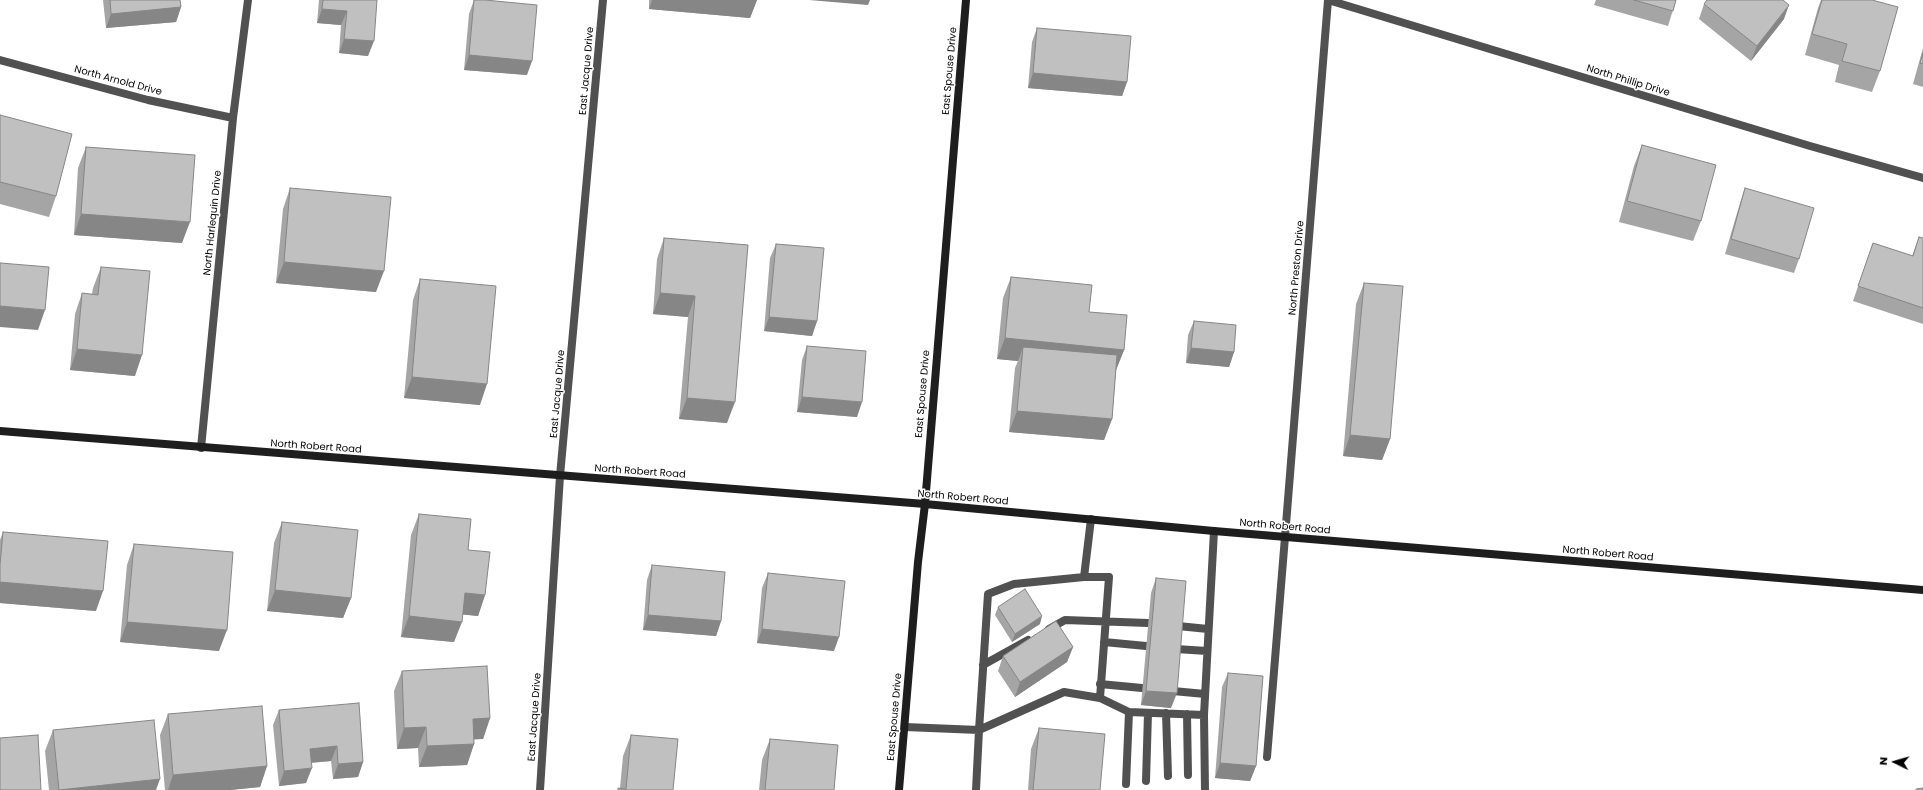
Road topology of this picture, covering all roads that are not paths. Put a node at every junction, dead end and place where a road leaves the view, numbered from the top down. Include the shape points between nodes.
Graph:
1 (248, 0) edge
2 (603, 0) edge
3 (966, 0) edge
4 (1328, 0) edge
5 (0, 60) edge
6 (233, 118) junction
7 (1923, 178) edge
8 (0, 431) edge
9 (201, 448) junction
10 (560, 476) junction
11 (925, 504) junction
12 (1091, 519) junction
13 (1214, 531) junction
14 (1285, 537) junction
15 (1084, 577) junction
16 (1923, 590) edge
17 (1105, 620) junction
18 (1148, 623) dead end
19 (1178, 626) edge
20 (1208, 629) junction
21 (1104, 642) junction
22 (1146, 646) dead end
23 (1176, 649) edge
24 (1207, 651) junction
25 (983, 665) junction
26 (1100, 684) junction
27 (1142, 688) dead end
28 (1173, 691) edge
29 (1205, 694) junction
30 (1100, 698) junction
31 (1129, 712) junction
32 (1148, 713) junction
33 (1166, 713) junction
34 (1187, 714) junction
35 (1204, 715) junction
36 (904, 726) junction
37 (979, 730) junction
38 (1267, 757) dead end
39 (1188, 775) dead end
40 (1168, 776) dead end
41 (1146, 781) dead end
42 (1126, 784) dead end
43 (540, 790) edge
44 (899, 790) edge
45 (976, 790) edge
46 (1206, 790) edge

1 - 6 street, North Harlequin Drive
2 - 10 street, East Jacque Drive
3 - 11 main road, East Spouse Drive
4 - 7 street, North Phillip Drive
4 - 14 street, North Preston Drive
5 - 6 street, North Arnold Drive via 148,100
6 - 9 street, North Harlequin Drive
8 - 9 main road, North Robert Road
9 - 10 main road, North Robert Road
10 - 11 main road, North Robert Road
10 - 43 street, East Jacque Drive
11 - 12 main road, North Robert Road
11 - 36 main road, East Spouse Drive
12 - 13 main road, North Robert Road
12 - 15 street
13 - 14 main road, North Robert Road
13 - 20 street
14 - 16 main road, North Robert Road
14 - 38 street, North Preston Drive
15 - 17 street via 1109,577
15 - 25 street via 1014,584 988,594
17 - 18 street
17 - 21 street
17 - 25 street via 1065,620
19 - 20 street
20 - 24 street
21 - 22 street
21 - 26 street
23 - 24 street
24 - 29 street
25 - 37 street
26 - 27 street
26 - 30 street
28 - 29 street
29 - 35 street
30 - 31 street
30 - 37 street via 1064,692
31 - 32 street
31 - 42 street
32 - 33 street
32 - 41 street
33 - 34 street
33 - 40 street
34 - 35 street
34 - 39 street
35 - 46 street
36 - 37 street
36 - 44 main road, East Spouse Drive
37 - 45 street

